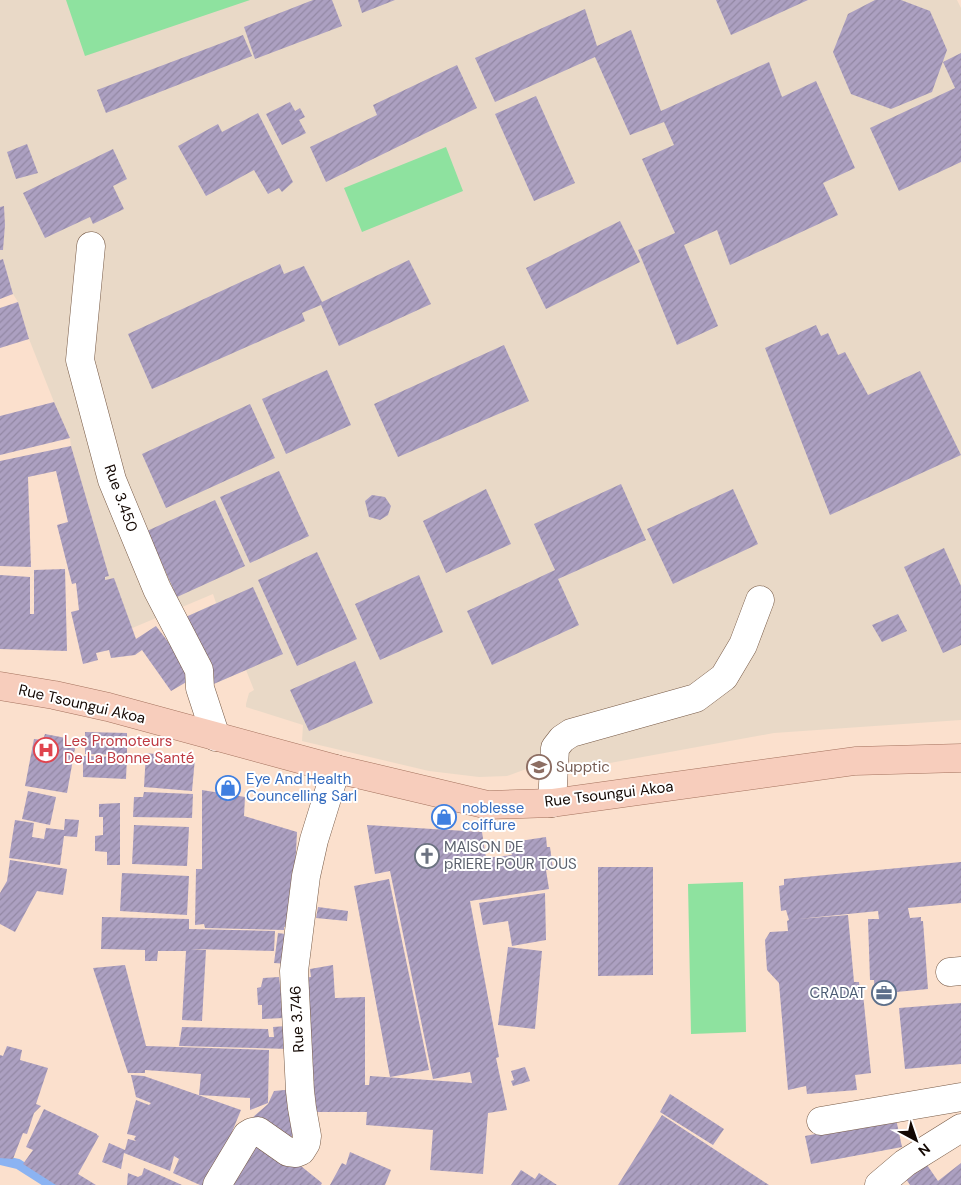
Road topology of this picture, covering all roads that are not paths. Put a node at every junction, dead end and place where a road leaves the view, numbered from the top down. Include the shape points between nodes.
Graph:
1 (92, 246) dead end
2 (760, 600) dead end
3 (0, 686) edge
4 (216, 737) junction
5 (961, 758) edge
6 (336, 769) junction
7 (552, 803) junction
8 (961, 1097) edge
9 (821, 1121) dead end
10 (961, 1128) edge
11 (217, 1185) edge
12 (879, 1185) edge

1 - 4 street, Rue 3.450 via 80,360 112,480 157,589 198,670 200,688
2 - 7 street via 742,645 724,677 696,698 571,733 562,739 555,748
3 - 4 main road, Rue Tsoungui Akoa via 54,695
4 - 6 main road, Rue Tsoungui Akoa
5 - 7 main road, Rue Tsoungui Akoa via 855,761
6 - 7 main road, Rue Tsoungui Akoa via 488,805
6 - 11 street, Rue 3.746 via 306,876 294,971 306,1143 301,1151 288,1152 258,1131 252,1132 247,1135
8 - 9 street
10 - 12 street via 905,1163

